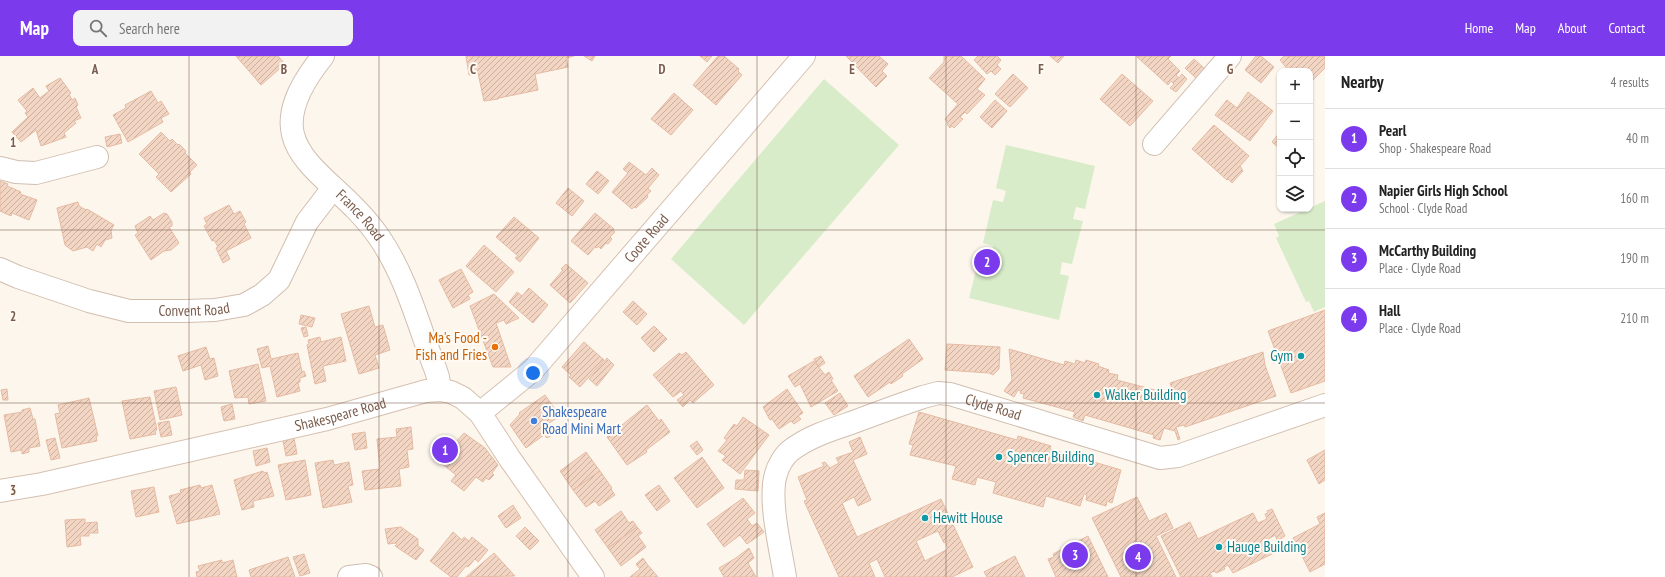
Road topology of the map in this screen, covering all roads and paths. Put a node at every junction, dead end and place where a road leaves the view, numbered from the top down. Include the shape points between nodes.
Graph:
1 (323, 56) edge
2 (804, 56) edge
3 (1230, 56) edge
4 (1154, 144) dead end
5 (97, 157) dead end
6 (0, 168) edge
7 (333, 188) junction
8 (0, 269) edge
9 (440, 390) junction
10 (1325, 404) edge
11 (480, 413) junction
12 (0, 491) edge
13 (349, 577) edge
14 (371, 577) edge
15 (593, 577) edge
16 (785, 577) edge

1 - 7 street, France Road via 305,82 293,106 291,125 294,141 302,156
2 - 11 street, Coote Road via 533,370
3 - 4 street
5 - 6 street via 36,172 16,172
7 - 8 street, Convent Road via 307,222 279,280 262,295 244,305 214,310 129,311 89,301
7 - 9 street, France Road via 364,217 390,255 399,273
9 - 11 street, Shakespeare Road via 464,398
9 - 12 street, Shakespeare Road via 408,395 319,421 42,484
10 - 16 street, Clyde Road via 1178,456 1160,458 950,394 923,396 819,434 789,452 780,464 773,488
11 - 15 street, Shakespeare Road
13 - 14 street

